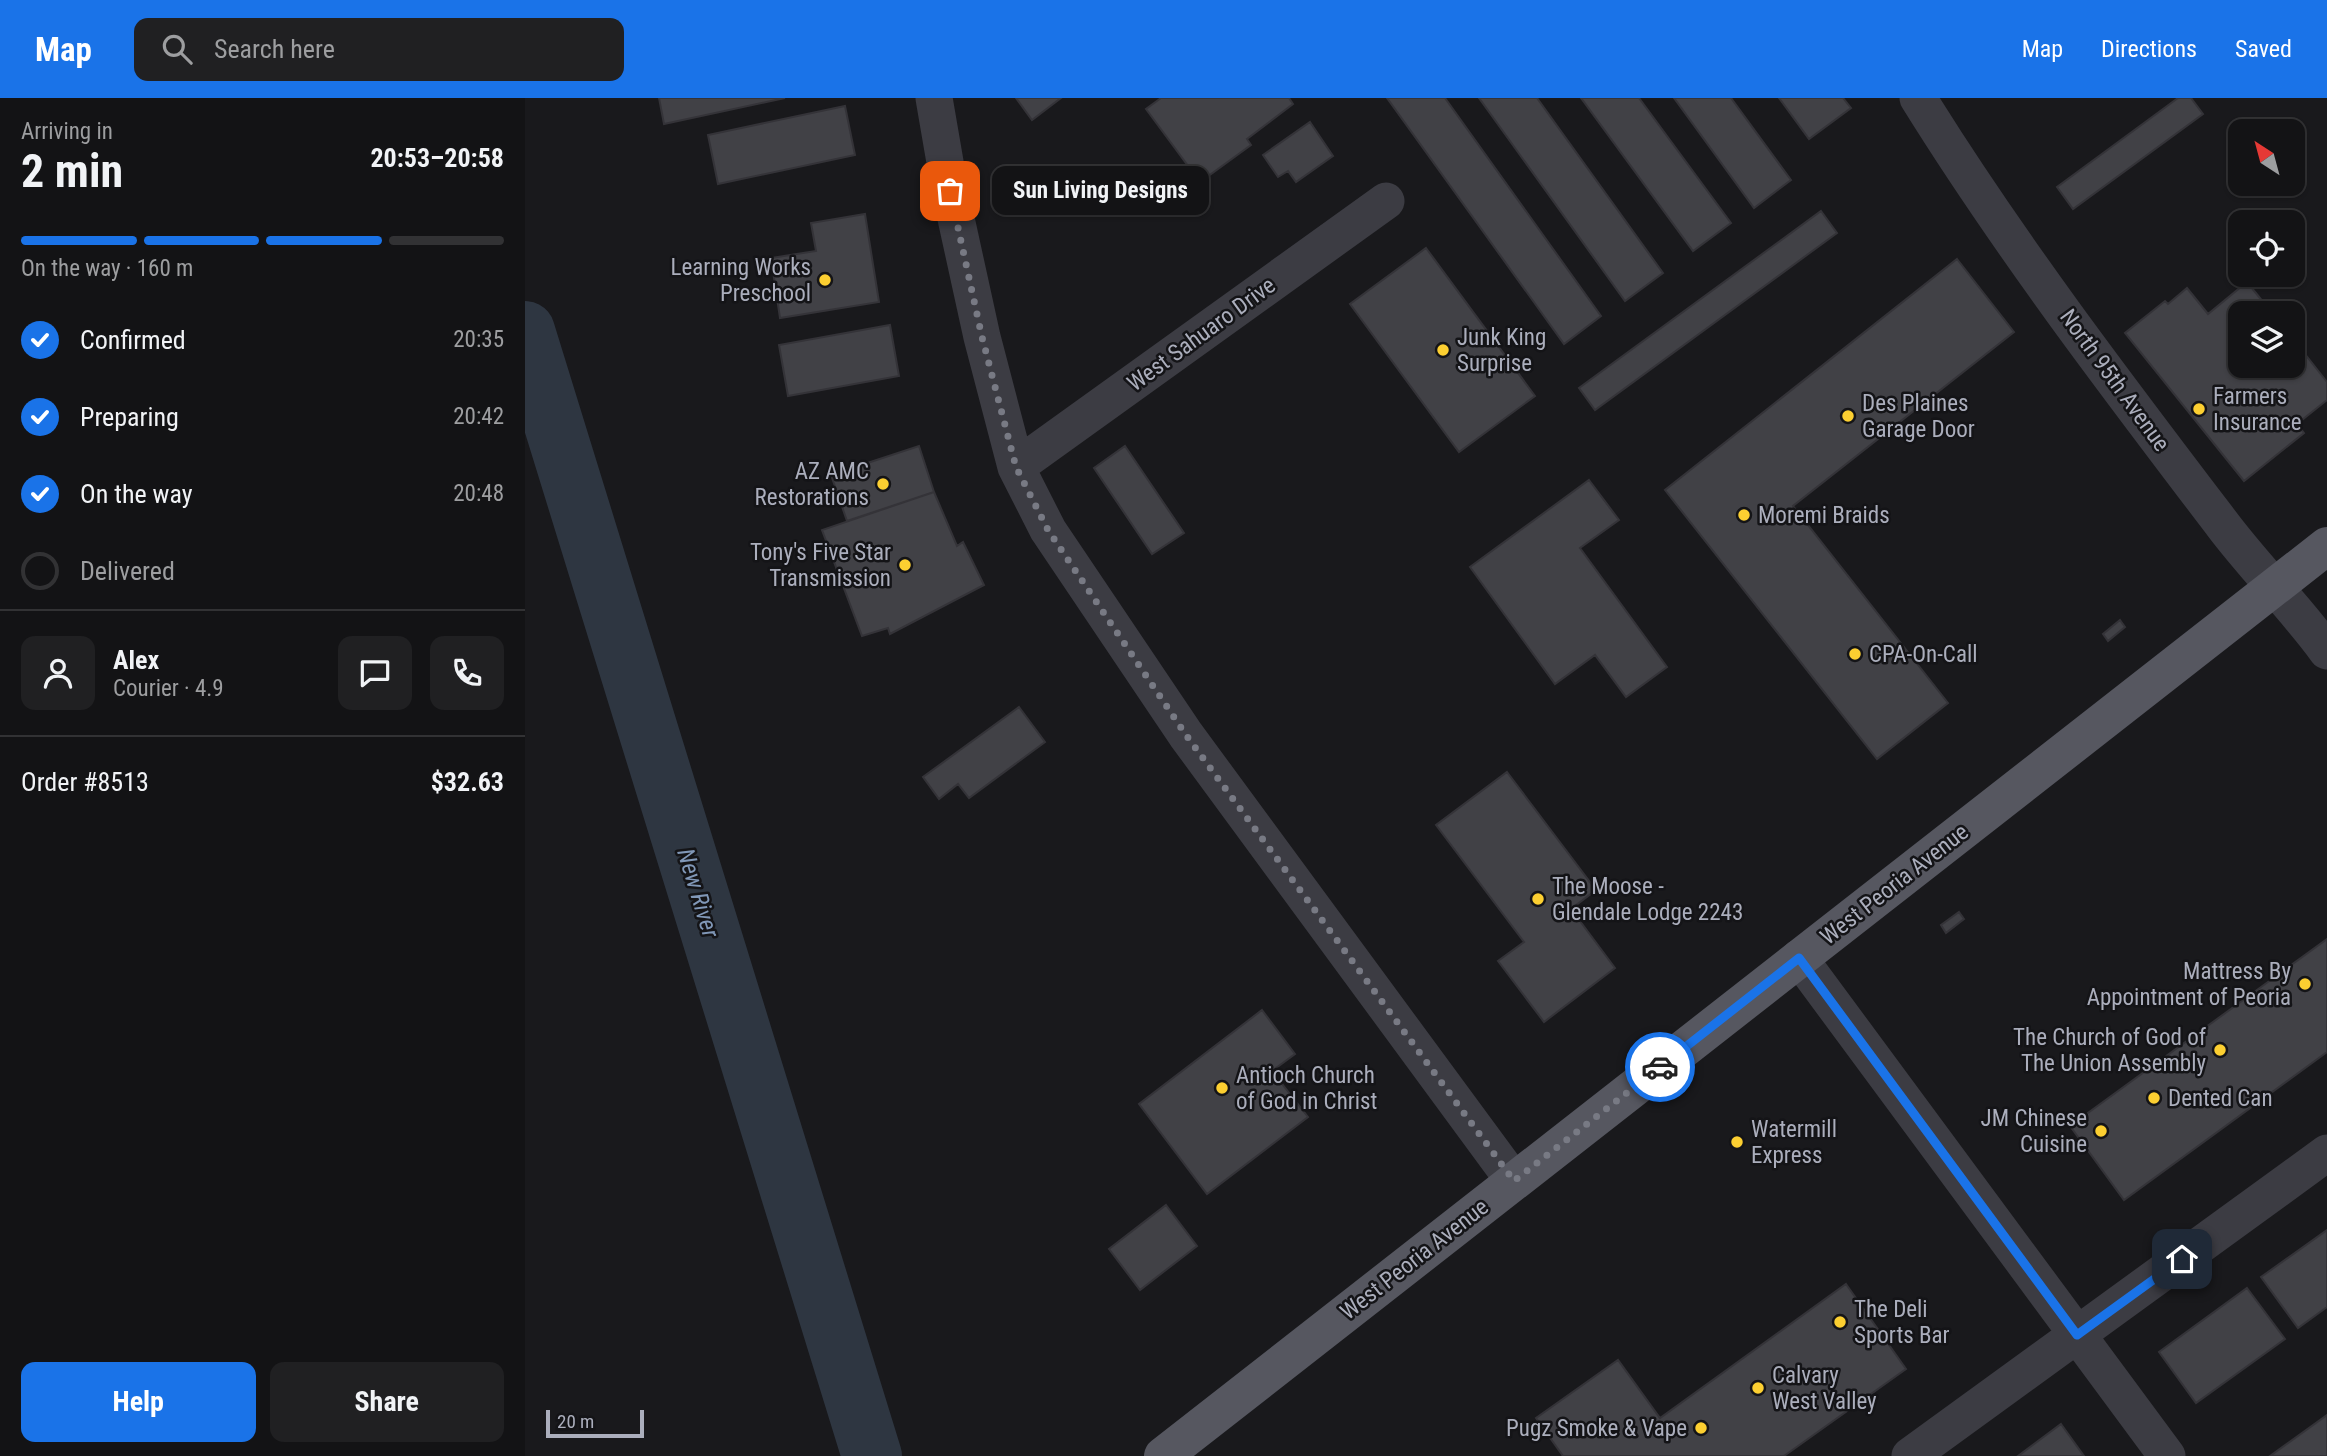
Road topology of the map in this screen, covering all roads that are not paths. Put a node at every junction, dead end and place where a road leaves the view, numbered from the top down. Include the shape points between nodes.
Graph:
1 (934, 98) edge
2 (1918, 98) edge
3 (1386, 201) dead end
4 (1016, 467) junction
5 (2327, 546) edge
6 (2275, 587) junction
7 (2327, 651) edge
8 (1799, 958) junction
9 (2327, 1153) edge
10 (1514, 1181) junction
11 (2077, 1335) junction
12 (1163, 1456) edge
13 (1910, 1456) edge
14 (2167, 1456) edge

1 - 4 street via 982,337
2 - 6 street, North 95th Avenue via 2081,335 2224,527
3 - 4 street, West Sahuaro Drive
4 - 10 street via 1048,530 1186,735
5 - 6 main road, West Peoria Avenue
6 - 7 street, North 95th Avenue
6 - 8 main road, West Peoria Avenue
8 - 10 main road, West Peoria Avenue
8 - 11 street
9 - 11 street
10 - 12 main road, West Peoria Avenue
11 - 13 street
11 - 14 street

